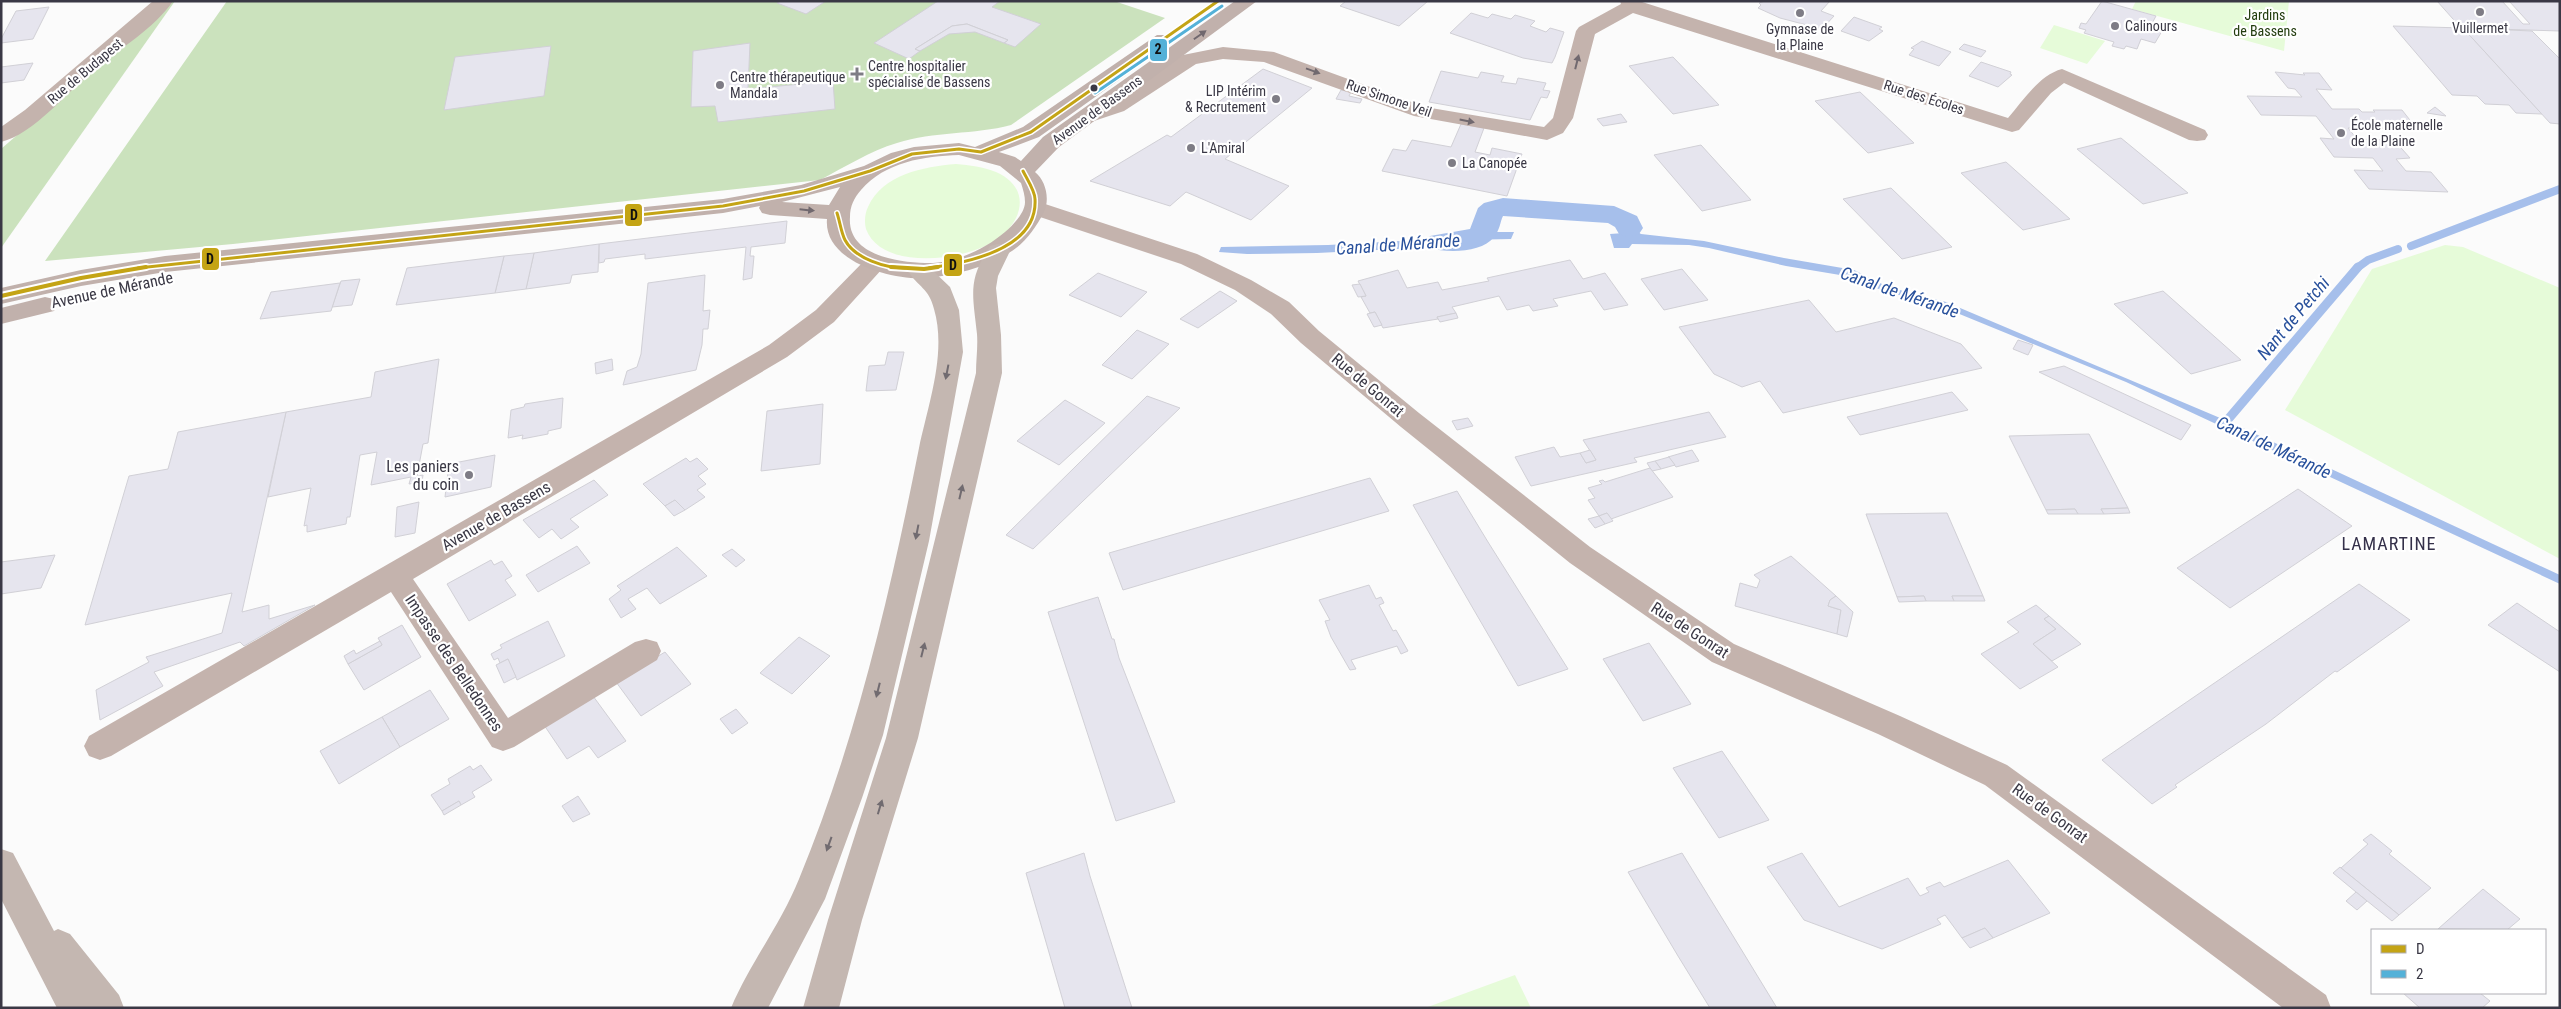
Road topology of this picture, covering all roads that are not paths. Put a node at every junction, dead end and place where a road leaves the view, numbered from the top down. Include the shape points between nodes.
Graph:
1 (164, 1) edge
2 (1218, 1) edge
3 (1248, 1) edge
4 (1630, 4) edge
5 (1085, 118) junction
6 (2197, 135) dead end
7 (1, 136) edge
8 (981, 152) junction
9 (1023, 170) junction
10 (870, 171) junction
11 (723, 206) junction
12 (837, 213) junction
13 (1033, 216) junction
14 (311, 250) junction
15 (998, 251) junction
16 (875, 263) junction
17 (920, 271) junction
18 (1, 296) edge
19 (1, 316) edge
20 (395, 575) junction
21 (646, 651) dead end
22 (100, 746) dead end
23 (1, 864) edge
24 (18, 893) junction
25 (845, 920) junction
26 (76, 1008) edge
27 (106, 1008) edge
28 (749, 1008) edge
29 (804, 1008) edge
30 (821, 1008) edge
31 (2312, 1008) edge

1 - 7 street, Rue de Budapest via 144,23 79,72 38,110
2 - 8 main road, Avenue de Bassens via 1031,132
5 -> 3 main road, Avenue de Bassens
5 -> 4 street, Rue Simone Veil via 1117,107 1190,59 1208,54 1246,52 1267,56 1421,112 1548,134 1563,118 1586,30
4 - 6 street, Rue des Écoles via 2012,126 2044,89 2062,74
5 - 9 main road, Avenue de Bassens via 1051,142
8 - 9 main road via 1004,159
8 - 10 main road via 959,149 912,154
9 - 13 main road via 1033,185
10 - 11 main road, Avenue de Mérande via 804,191
10 - 12 main road via 848,191
11 -> 12 main road, Avenue de Mérande
11 - 14 main road, Avenue de Mérande
12 - 16 main road via 838,228 844,242 857,254
13 - 15 main road via 1017,238
13 - 31 street, Rue de Gonrat via 1053,226 1088,225 1189,259 1243,285 1280,308 1410,420 1580,555 1722,653 1890,725 1996,775
14 - 18 main road, Avenue de Mérande via 166,264
14 - 19 main road, Avenue de Mérande via 80,296
15 - 17 main road via 976,262
25 -> 15 highway via 902,738 989,373 985,282
16 - 17 main road
16 - 20 street, Avenue de Bassens via 824,316 778,351
17 -> 28 highway via 938,287 947,310 951,352 915,541 867,735 846,798 813,888
20 - 21 street, Impasse des Belledonnes via 503,737
20 - 22 street, Avenue de Bassens
23 - 24 highway
24 - 26 highway
24 - 27 highway
25 - 29 highway
25 - 30 highway

